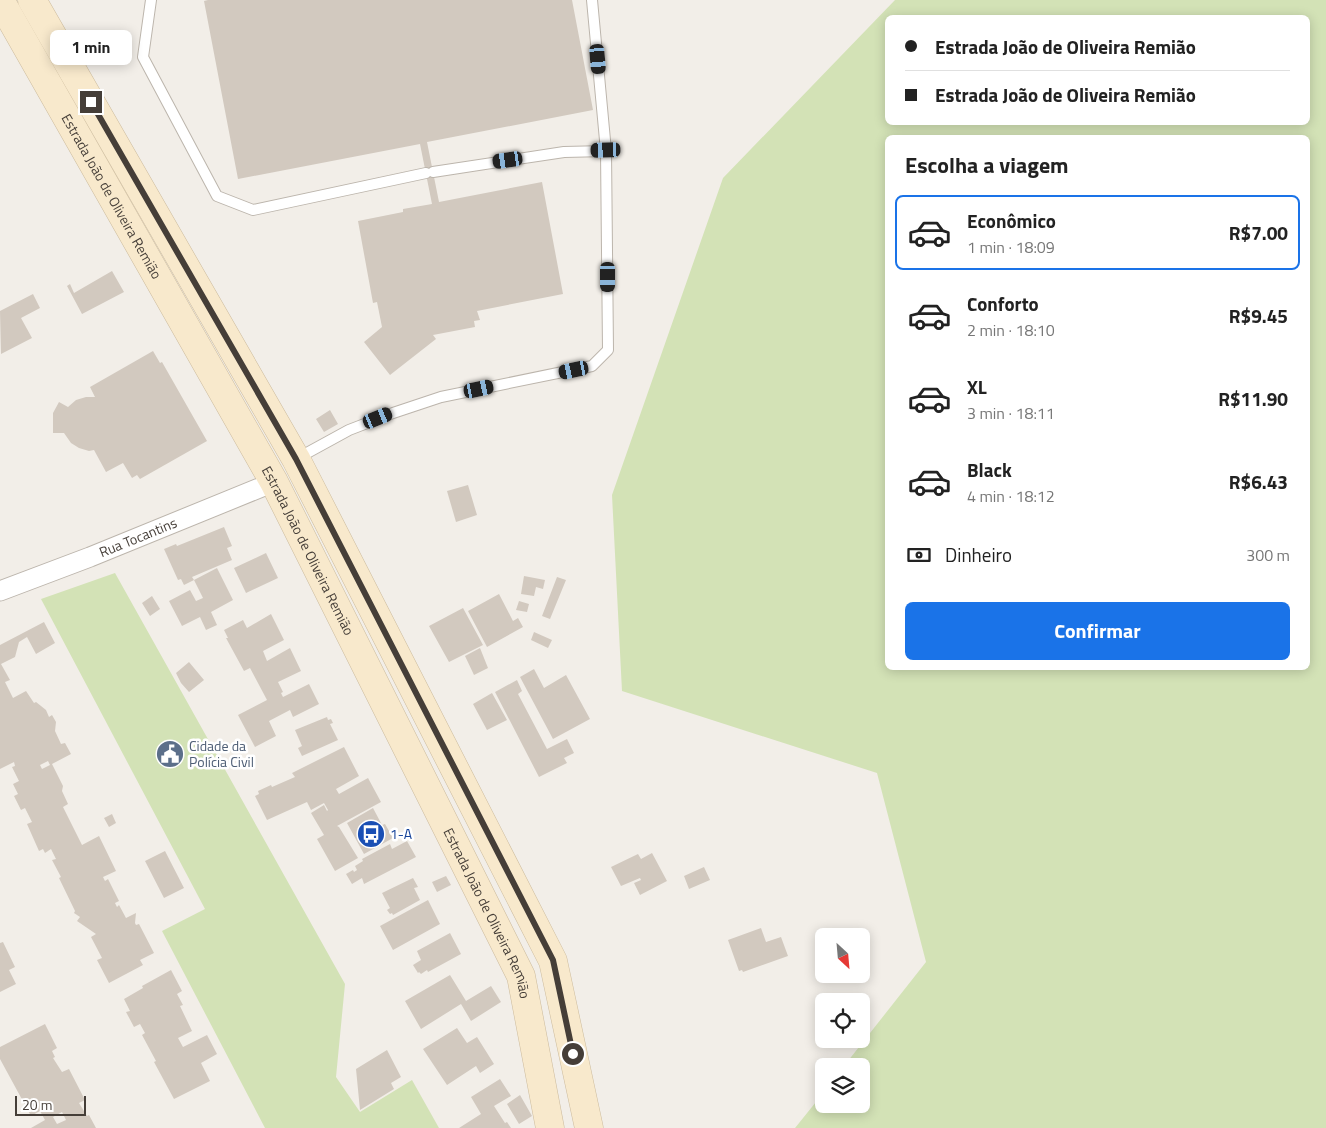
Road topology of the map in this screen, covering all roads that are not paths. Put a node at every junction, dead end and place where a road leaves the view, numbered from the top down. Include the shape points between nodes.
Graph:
1 (0, 0) edge
2 (32, 0) edge
3 (151, 0) edge
4 (592, 0) edge
5 (606, 150) junction
6 (296, 459) junction
7 (274, 482) junction
8 (0, 591) edge
9 (550, 1128) edge
10 (589, 1128) edge

1 - 7 main road, Estrada João de Oliveira Remião
2 - 6 main road, Estrada João de Oliveira Remião
3 - 5 lane via 143,57 217,196 253,210 429,172 564,152
4 - 5 lane
5 - 6 lane via 608,350 601,358 592,366 433,399 393,412 349,430
6 - 10 main road, Estrada João de Oliveira Remião via 553,960
7 - 8 street, Rua Tocantins
7 - 9 main road, Estrada João de Oliveira Remião via 521,976

